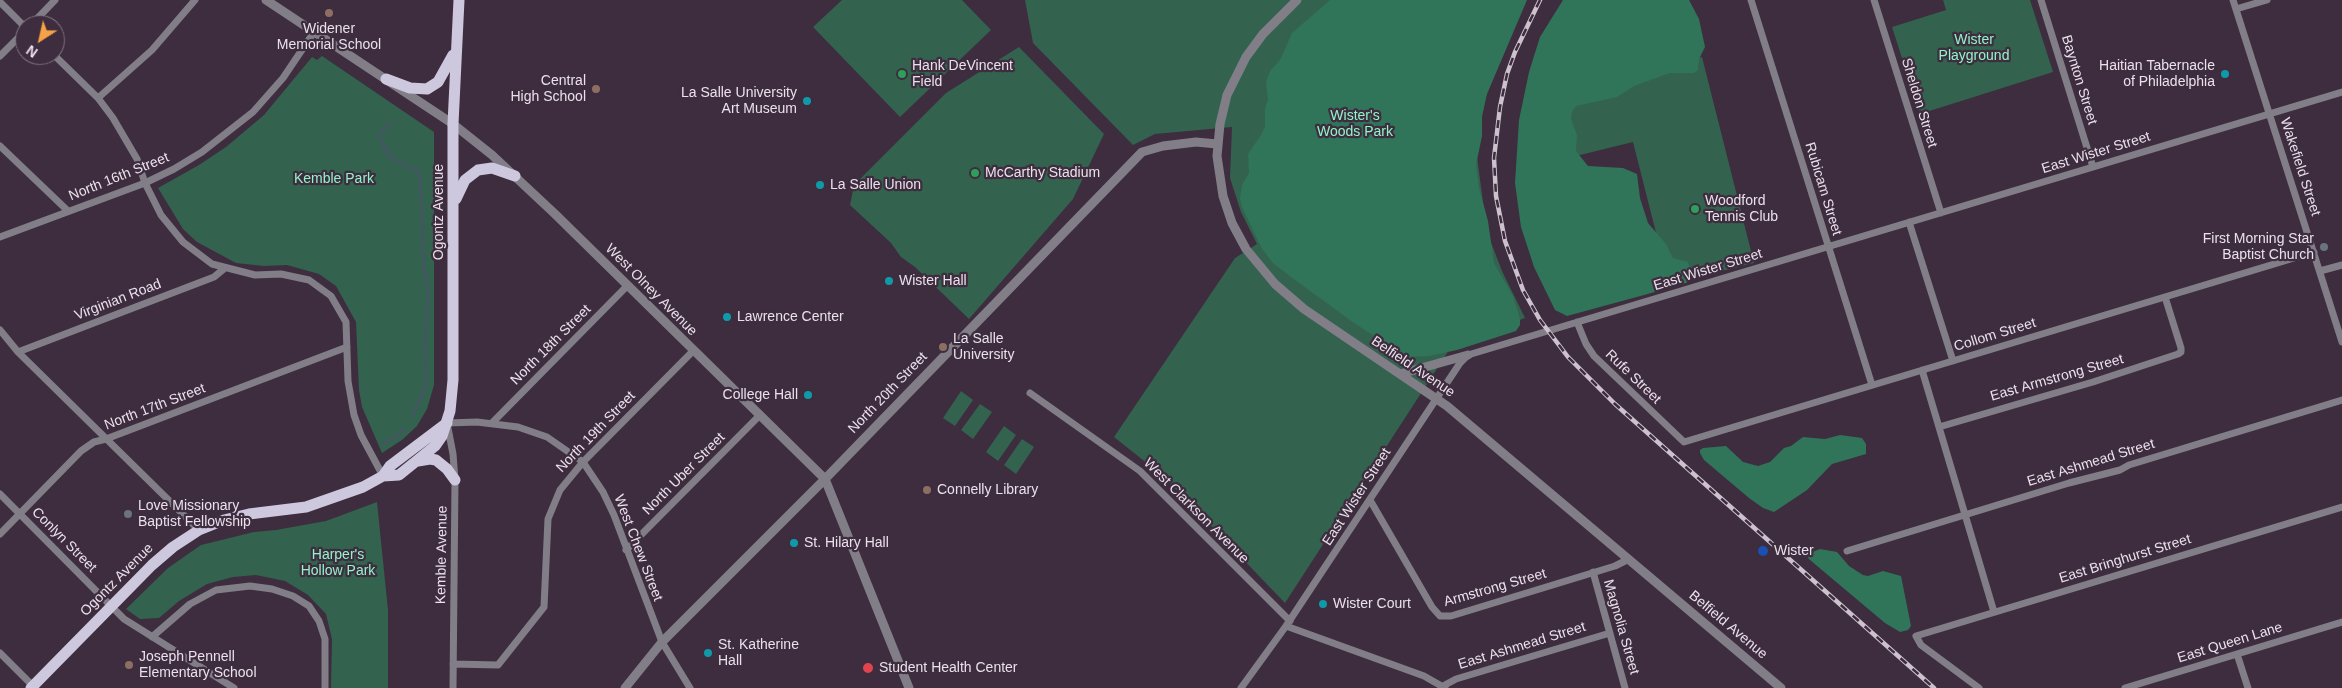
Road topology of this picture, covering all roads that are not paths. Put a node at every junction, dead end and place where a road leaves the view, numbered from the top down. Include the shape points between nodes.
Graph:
1 (55, 0) edge
2 (195, 0) edge
3 (266, 0) edge
4 (458, 0) edge
5 (1297, 0) edge
6 (1751, 0) edge
7 (1874, 0) edge
8 (2041, 0) edge
9 (2233, 0) edge
10 (2267, 0) edge
11 (0, 2) edge
12 (2236, 9) junction
13 (41, 15) edge
14 (15, 17) edge
15 (314, 32) junction
16 (15, 41) edge
17 (455, 49) junction
18 (0, 56) edge
19 (64, 65) edge
20 (386, 79) junction
21 (2342, 92) edge
22 (98, 98) junction
23 (2269, 113) junction
24 (453, 124) junction
25 (1217, 144) junction
26 (0, 146) edge
27 (2093, 167) junction
28 (515, 176) junction
29 (145, 183) junction
30 (454, 203) junction
31 (68, 211) junction
32 (1941, 212) junction
33 (1909, 222) junction
34 (0, 237) edge
35 (1828, 247) junction
36 (2314, 252) junction
37 (2342, 265) edge
38 (225, 268) junction
39 (2320, 271) junction
40 (628, 285) junction
41 (2165, 297) junction
42 (1577, 322) junction
43 (0, 330) edge
44 (2342, 342) edge
45 (347, 347) junction
46 (693, 351) junction
47 (18, 352) junction
48 (1468, 355) junction
49 (1953, 361) junction
50 (1922, 370) junction
51 (1400, 374) junction
52 (1872, 385) junction
53 (1030, 393) dead end
54 (1436, 399) junction
55 (2342, 400) edge
56 (760, 415) junction
57 (446, 423) junction
58 (492, 423) junction
59 (1938, 427) junction
60 (106, 439) junction
61 (1684, 442) joint
62 (417, 462) junction
63 (584, 462) junction
64 (383, 476) junction
65 (824, 479) junction
66 (455, 480) junction
67 (0, 494) edge
68 (1370, 500) junction
69 (2342, 507) edge
70 (20, 513) junction
71 (1965, 515) junction
72 (199, 530) junction
73 (0, 534) edge
74 (626, 550) junction
75 (1847, 551) dead end
76 (1629, 559) junction
77 (1593, 572) junction
78 (112, 605) junction
79 (1994, 612) junction
80 (2342, 622) edge
81 (1288, 623) junction
82 (1610, 632) junction
83 (152, 637) junction
84 (662, 642) junction
85 (0, 653) edge
86 (2237, 654) junction
87 (453, 664) junction
88 (33, 687) edge
89 (1444, 687) edge
90 (234, 688) edge
91 (325, 688) edge
92 (453, 688) edge
93 (625, 688) edge
94 (690, 688) edge
95 (909, 688) edge
96 (1241, 688) edge
97 (1625, 688) edge
98 (1781, 688) edge
99 (1979, 688) edge
100 (2125, 688) edge
101 (2248, 688) edge

1 - 13 street
2 - 22 street via 152,50
3 - 15 street, West Olney Avenue
4 - 17 main road, Ogontz Avenue
5 - 25 street, Belfield Avenue via 1254,45 1239,68 1223,107
6 - 35 street, Rubicam Street
7 - 32 street, Sheldon Street
8 - 27 street, Baynton Street
9 - 12 street, Wakefield Street
10 - 12 street
11 - 14 street
12 - 23 street, Wakefield Street
15 - 20 street, West Olney Avenue
15 - 29 street, North 16th Street via 283,78 252,112 202,152
16 - 18 street
17 - 20 main road via 438,82 427,89 410,88
17 - 24 main road, Ogontz Avenue
19 - 22 street
20 - 24 street, West Olney Avenue
21 - 23 street, East Wister Street
22 - 29 street via 126,138
23 - 27 street, East Wister Street
23 - 36 street, Wakefield Street
24 - 28 street, West Olney Avenue
24 - 30 main road, Ogontz Avenue
25 - 51 street, Belfield Avenue via 1226,209 1254,261 1304,309
25 - 65 street, North 20th Street via 1196,142 1142,152
26 - 31 street
27 - 32 street, East Wister Street
28 - 30 main road via 492,168 478,170 465,180
28 - 40 street, West Olney Avenue
29 - 31 street, North 16th Street
29 - 38 street via 173,232 212,264
30 - 57 main road, Ogontz Avenue via 453,380
31 - 34 street, North 16th Street
32 - 33 street, East Wister Street
33 - 35 street, East Wister Street
33 - 49 street
35 - 42 street, East Wister Street
35 - 52 street, Rubicam Street
36 - 39 street, Wakefield Street
36 - 41 street, Collom Street
37 - 39 street
38 - 45 street via 255,275 293,276 309,280 326,290 346,322
38 - 47 street, Virginian Road via 214,277
39 - 44 street, Wakefield Street
40 - 46 street, West Olney Avenue
40 - 58 street, North 18th Street
41 - 49 street, Collom Street
41 - 59 street, East Armstrong Street via 2181,352 2093,382
42 - 48 street, East Wister Street
42 - 61 street, Rufe Street via 1594,356
43 - 47 street
45 - 60 street, North 17th Street
45 - 64 street via 354,415
46 - 56 street, West Olney Avenue
46 - 63 street, North 19th Street
47 - 60 street
48 - 51 street
48 - 54 street, East Wister Street
49 - 50 street, Collom Street
50 - 52 street, Collom Street
50 - 59 street
51 - 54 street, Belfield Avenue
52 - 61 street, Collom Street
53 - 81 street, West Clarkson Avenue via 1140,471
54 - 68 street, East Wister Street
54 - 76 street, Belfield Avenue
55 - 71 street, East Ashmead Street
56 - 65 street, West Olney Avenue
56 - 74 street, North Uber Street
57 - 58 street, West Chew Street
57 - 62 main road, Ogontz Avenue via 435,446
57 - 64 main road, Ogontz Avenue via 395,461
57 - 66 street, Kemble Avenue
58 - 63 street, West Chew Street via 518,427 547,437
59 - 71 street
60 - 70 street, North 17th Street via 81,451
60 - 72 street
62 - 64 main road, Ogontz Avenue via 399,475
62 - 66 main road via 436,460 448,469
63 - 74 street, West Chew Street via 603,492
63 - 87 street, North 19th Street via 565,482 548,519 544,608 498,665
64 - 72 main road, Ogontz Avenue via 363,487 306,507 249,514
65 - 84 street, North 20th Street
65 - 95 street, West Olney Avenue
66 - 87 street, Kemble Avenue
67 - 70 street, Conlyn Street
68 - 77 street, Armstrong Street via 1440,616 1451,616
68 - 81 street, East Wister Street
69 - 79 street, East Bringhurst Street
70 - 73 street, North 17th Street
70 - 78 street, Conlyn Street
71 - 75 street, East Ashmead Street
71 - 79 street
72 - 78 main road, Ogontz Avenue via 152,565
74 - 84 street, West Chew Street
76 - 77 street, Armstrong Street
76 - 98 street, Belfield Avenue
77 - 82 street, Magnolia Street
78 - 83 street, Conlyn Street via 124,619
78 - 88 main road, Ogontz Avenue
79 - 99 street, East Bringhurst Street via 1916,636 1922,645
80 - 86 street, East Queen Lane
81 - 89 street, West Clarkson Avenue via 1424,676
81 - 96 street, East Wister Street
82 - 89 street, East Ashmead Street via 1456,679
82 - 97 street, Magnolia Street
83 - 90 street, Conlyn Street
83 - 91 street via 190,604 216,590 250,586 272,589 309,606 319,621 325,639
84 - 93 street, North 20th Street
84 - 94 street, West Chew Street
85 - 88 street
86 - 100 street, East Queen Lane
86 - 101 street
87 - 92 street, Kemble Avenue

